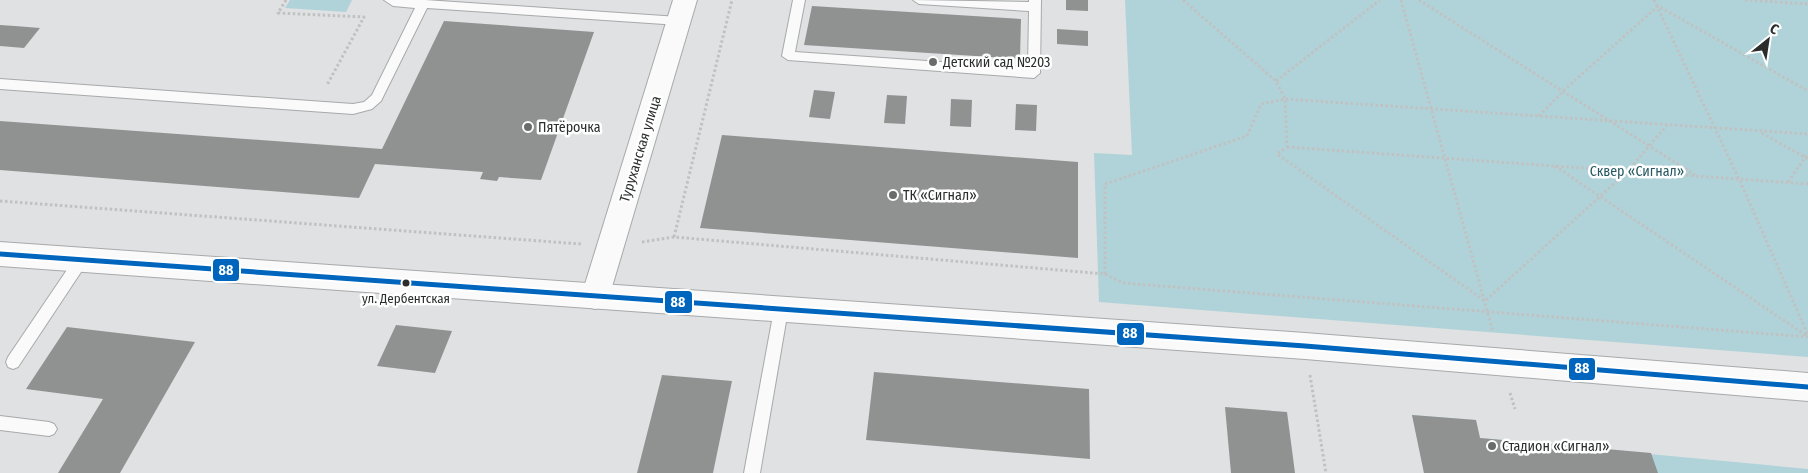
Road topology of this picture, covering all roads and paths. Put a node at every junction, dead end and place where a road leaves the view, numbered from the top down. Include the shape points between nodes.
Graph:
1 (286, 0) edge
2 (390, 0) edge
3 (732, 0) edge
4 (799, 0) edge
5 (919, 0) edge
6 (1183, 0) edge
7 (1380, 0) edge
8 (1401, 0) edge
9 (1419, 0) edge
10 (1654, 0) edge
11 (1745, 0) edge
12 (442, 2) edge
13 (423, 4) junction
14 (1035, 4) edge
15 (1808, 4) edge
16 (515, 5) edge
17 (1658, 6) junction
18 (682, 11) edge
19 (1276, 81) junction
20 (0, 84) edge
21 (1808, 91) edge
22 (1562, 92) junction
23 (1285, 99) junction
24 (315, 106) junction
25 (1431, 109) junction
26 (1539, 116) junction
27 (1609, 121) junction
28 (1667, 125) junction
29 (1714, 128) junction
30 (1760, 131) junction
31 (1808, 134) edge
32 (1649, 146) junction
33 (1287, 147) junction
34 (1808, 153) edge
35 (1445, 158) junction
36 (1806, 158) edge
37 (1555, 166) junction
38 (1628, 171) junction
39 (1696, 176) junction
40 (1739, 179) junction
41 (1788, 182) junction
42 (1808, 184) edge
43 (1600, 197) junction
44 (0, 200) edge
45 (674, 237) junction
46 (610, 246) junction
47 (0, 254) edge
48 (82, 259) junction
49 (1105, 274) junction
50 (595, 297) junction
51 (1485, 301) junction
52 (781, 310) junction
53 (1488, 312) junction
54 (1808, 336) edge
55 (1305, 346) junction
56 (13, 362) dead end
57 (1502, 363) junction
58 (1808, 387) edge
59 (1515, 409) dead end
60 (0, 424) edge
61 (49, 429) dead end
62 (752, 473) edge
63 (1326, 473) edge

1 - 24 path via 278,13 364,17
2 - 13 lane
3 - 45 path
4 - 14 lane via 788,56 1034,72
5 - 14 lane
6 - 19 path
7 - 19 path
8 - 25 path
9 - 22 path
10 - 17 path
11 - 15 path
12 - 13 lane
12 - 16 lane
13 - 24 lane via 377,98 368,106 353,109
16 - 18 lane
17 - 21 path
17 - 22 path
17 - 29 path
18 - 46 street, Туруханская улица
19 - 23 path
20 - 24 lane
22 - 26 path
22 - 27 path
23 - 25 path
23 - 33 path
23 - 49 path via 1261,104 1247,136 1105,184
25 - 26 path
25 - 35 path
26 - 27 path
27 - 28 path
27 - 32 path
28 - 29 path
28 - 32 path
29 - 30 path
29 - 40 path
30 - 31 path
30 - 36 path
32 - 38 path
32 - 39 path
33 - 35 path
33 - 51 path via 1277,154
34 - 36 path
35 - 37 path
35 - 51 path
36 - 41 path
37 - 38 path
37 - 43 path
38 - 39 path
38 - 43 path
39 - 40 path
40 - 41 path
40 - 54 path
41 - 42 path
43 - 51 path
43 - 54 path
44 - 46 path
45 - 46 path
45 - 49 path
46 - 50 street, Туруханская улица
47 - 48 street
48 - 50 street
48 - 56 lane
49 - 53 path via 1123,283
50 - 52 street
51 - 53 path
52 - 55 street
52 - 62 lane
53 - 54 path
53 - 57 path
55 - 57 street
55 - 63 path
57 - 58 street
57 - 59 path
60 - 61 lane

